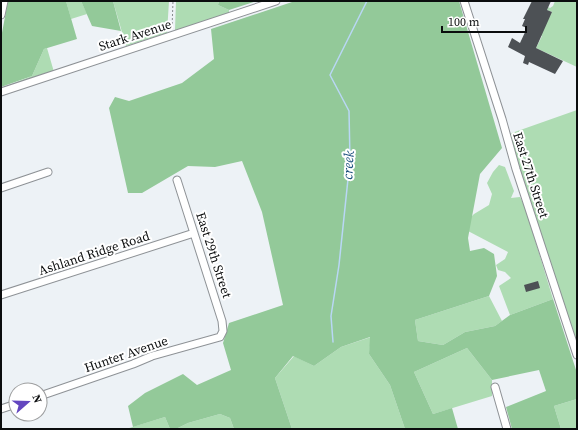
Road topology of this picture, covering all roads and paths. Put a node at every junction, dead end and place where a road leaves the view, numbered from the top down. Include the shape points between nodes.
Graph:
1 (4, 1) edge
2 (173, 1) edge
3 (276, 1) edge
4 (464, 1) edge
5 (1, 15) edge
6 (172, 36) junction
7 (1, 92) edge
8 (48, 172) dead end
9 (177, 180) dead end
10 (1, 188) edge
11 (194, 233) junction
12 (1, 295) edge
13 (220, 337) joint
14 (577, 355) edge
15 (495, 387) dead end
16 (48, 393) edge
17 (507, 429) edge

1 - 5 street
2 - 6 path
3 - 6 street, Stark Avenue
4 - 14 street, East 27th Street via 518,177
6 - 7 street, Stark Avenue
8 - 10 street
9 - 11 street, East 29th Street
11 - 12 street, Ashland Ridge Road
11 - 13 street, East 29th Street via 222,321 223,331
13 - 16 street, Hunter Avenue via 152,356
15 - 17 street

